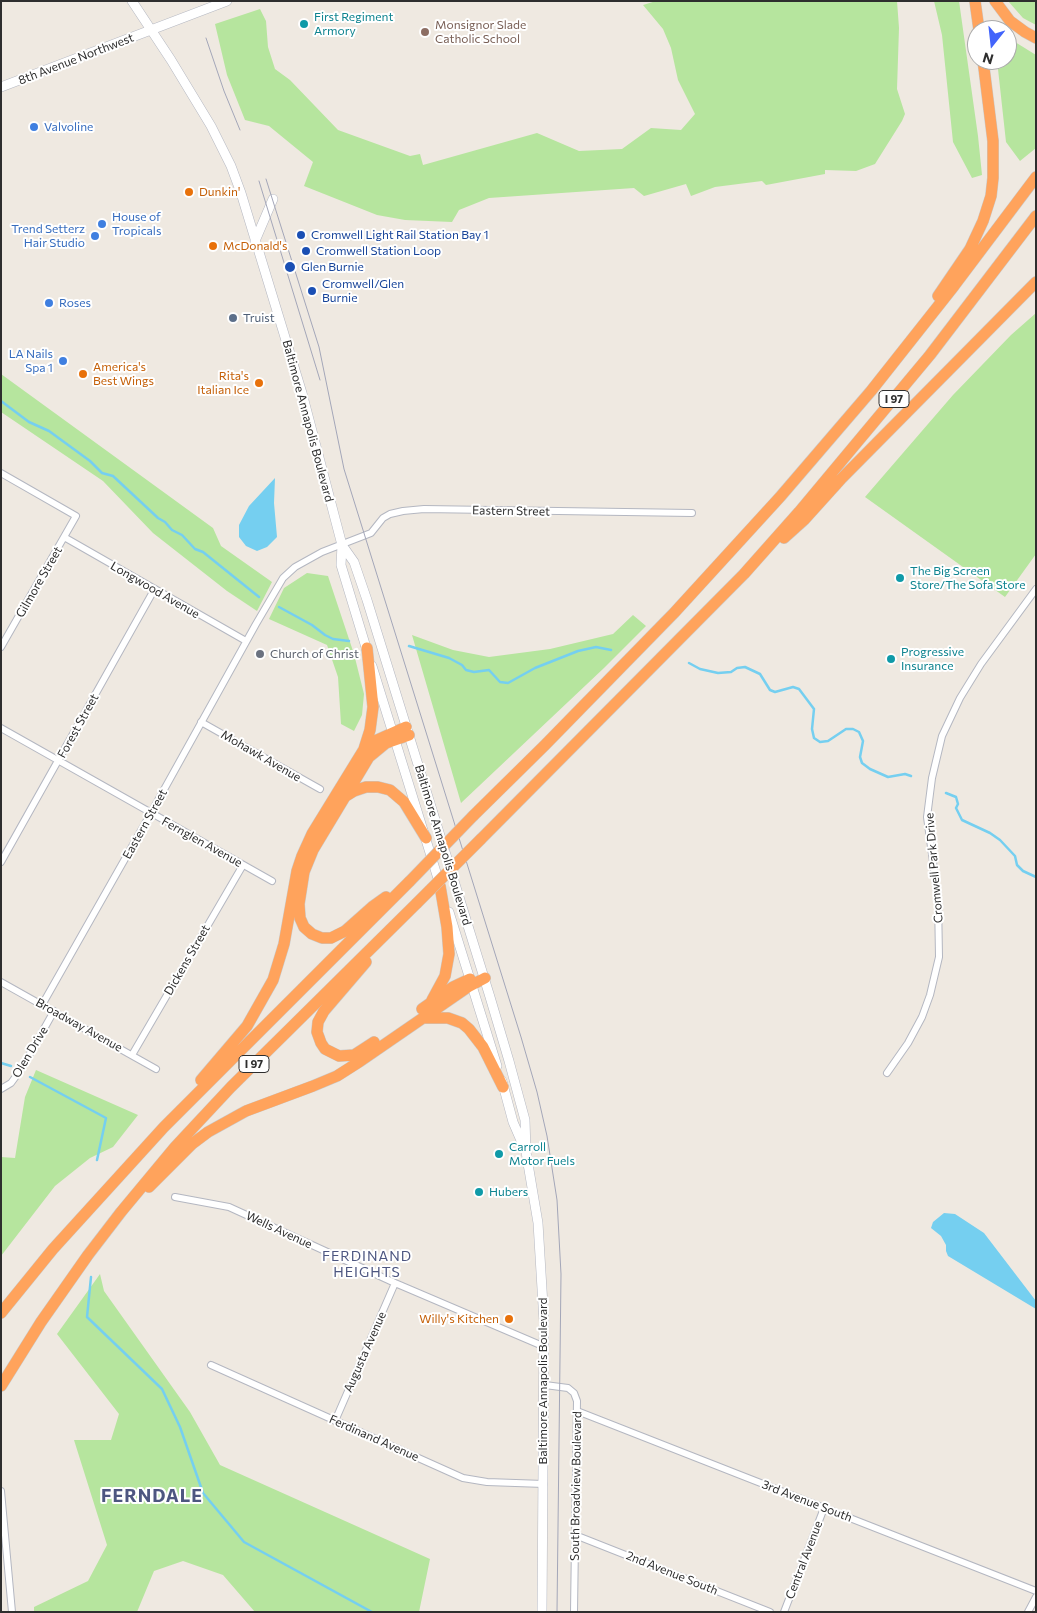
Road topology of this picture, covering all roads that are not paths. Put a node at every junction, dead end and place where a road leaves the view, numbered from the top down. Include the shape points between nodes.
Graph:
1 (132, 1) edge
2 (227, 1) edge
3 (975, 1) edge
4 (996, 1) edge
5 (978, 20) edge
6 (151, 30) junction
7 (1036, 38) edge
8 (983, 70) edge
9 (1, 87) edge
10 (1036, 177) edge
11 (273, 199) dead end
12 (1036, 216) edge
13 (255, 240) junction
14 (1036, 282) edge
15 (871, 391) junction
16 (1, 473) edge
17 (692, 513) dead end
18 (64, 538) junction
19 (342, 545) junction
20 (744, 574) junction
21 (1036, 589) edge
22 (154, 590) junction
23 (246, 642) junction
24 (1, 647) edge
25 (366, 648) junction
26 (201, 722) junction
27 (1, 728) edge
28 (408, 731) junction
29 (394, 736) junction
30 (363, 751) junction
31 (58, 762) junction
32 (320, 790) dead end
33 (344, 797) junction
34 (151, 813) junction
35 (426, 838) junction
36 (1, 862) edge
37 (243, 865) junction
38 (410, 880) junction
39 (272, 881) dead end
40 (440, 886) junction
41 (395, 924) junction
42 (484, 976) junction
43 (1, 982) edge
44 (471, 982) junction
45 (430, 1004) junction
46 (42, 1005) junction
47 (54, 1011) junction
48 (423, 1018) junction
49 (132, 1056) junction
50 (156, 1069) dead end
51 (887, 1073) dead end
52 (503, 1087) junction
53 (1, 1090) edge
54 (164, 1127) junction
55 (526, 1152) junction
56 (175, 1198) dead end
57 (122, 1212) junction
58 (395, 1283) junction
59 (1, 1313) edge
60 (545, 1347) junction
61 (211, 1365) dead end
62 (545, 1385) junction
63 (1, 1386) edge
64 (577, 1411) junction
65 (335, 1420) junction
66 (544, 1484) junction
67 (1, 1491) edge
68 (824, 1508) junction
69 (575, 1535) junction
70 (1036, 1591) edge
71 (1036, 1597) edge
72 (12, 1612) edge
73 (542, 1612) edge
74 (574, 1612) edge
75 (770, 1612) edge
76 (784, 1612) edge
77 (1028, 1612) edge

1 - 6 main road, Baltimore Annapolis Boulevard
2 - 6 main road, 8th Avenue Northwest
3 - 5 highway
4 - 7 highway via 1010,21
6 - 9 main road, 8th Avenue Northwest
6 - 13 main road, Baltimore Annapolis Boulevard via 231,166
8 - 15 highway via 994,161 991,196 985,216 970,249
10 - 15 highway, I 97
11 - 13 main road
12 - 20 highway, I 97 via 925,362
13 - 19 main road, Baltimore Annapolis Boulevard via 302,393
14 - 20 highway via 804,520
15 - 38 highway, I 97, bridge via 708,577
16 - 18 street, Gilmore Street via 76,516
17 - 19 street, Eastern Street via 413,510 390,514 371,533
18 - 22 street, Longwood Avenue
18 - 24 street, Gilmore Street
19 - 23 street, Eastern Street via 299,564 287,574
19 - 25 main road, Baltimore Annapolis Boulevard via 342,565
19 - 28 main road, Baltimore Annapolis Boulevard via 354,562
20 - 41 highway, I 97, bridge
21 - 51 street, Cromwell Park Drive via 981,664 942,736 926,817 938,899 939,957 922,1017
22 - 23 street, Longwood Avenue
22 - 31 street, Forest Street
23 - 26 street, Eastern Street
25 - 29 main road, Baltimore Annapolis Boulevard
25 - 30 highway via 372,708 370,730
26 - 32 street, Mohawk Avenue
26 - 34 street, Eastern Street
27 - 31 street, Fernglen Avenue
28 - 29 highway
28 - 42 main road, Baltimore Annapolis Boulevard
29 - 30 highway via 377,740
29 - 33 highway via 369,757
29 - 35 main road, Baltimore Annapolis Boulevard
30 - 54 highway via 302,856 292,890 282,953 261,1002 236,1040
31 - 34 street, Fernglen Avenue
31 - 36 street, Forest Street
33 - 35 highway via 366,787 390,790 404,802
33 - 38 highway via 304,872 298,909 304,927 312,934 331,938
34 - 37 street, Fernglen Avenue
34 - 46 street, Eastern Street
35 - 40 main road, Baltimore Annapolis Boulevard
37 - 39 street, Fernglen Avenue
37 - 49 street, Dickens Street
38 - 54 highway, I 97
40 - 44 main road, Baltimore Annapolis Boulevard
40 - 45 highway via 448,937 448,962 442,983
41 - 45 highway via 356,976 321,1014 317,1028 320,1043 332,1053 350,1056 367,1048
41 - 57 highway, I 97 via 175,1147
42 - 44 highway
42 - 55 main road, Baltimore Annapolis Boulevard via 525,1120
43 - 46 street, Broadway Avenue
44 - 45 highway via 453,988
44 - 48 highway
44 - 52 main road, Baltimore Annapolis Boulevard
46 - 47 street, Broadway Avenue
47 - 49 street, Broadway Avenue
47 - 53 street, Olen Drive via 22,1068
48 - 52 highway via 448,1018 469,1029 483,1047
48 - 57 highway via 337,1076 246,1111 208,1132
49 - 50 street, Broadway Avenue
52 - 55 main road, Baltimore Annapolis Boulevard
54 - 59 highway, I 97 via 47,1256
55 - 60 main road, Baltimore Annapolis Boulevard via 538,1223
56 - 58 street, Wells Avenue via 229,1208
57 - 63 highway, I 97 via 57,1299
58 - 60 street, Wells Avenue
58 - 65 street, Augusta Avenue
60 - 62 main road, Baltimore Annapolis Boulevard
61 - 65 street, Ferdinand Avenue
62 - 64 street, South Broadview Boulevard via 570,1389 576,1396
62 - 66 main road, Baltimore Annapolis Boulevard
64 - 68 street, 3rd Avenue South
64 - 69 street, South Broadview Boulevard
65 - 66 street, Ferdinand Avenue via 463,1478
66 - 73 main road, Baltimore Annapolis Boulevard
67 - 72 street
68 - 70 street, 3rd Avenue South
68 - 76 street, Central Avenue
69 - 74 street, South Broadview Boulevard
69 - 75 street, 2nd Avenue South
71 - 77 street

